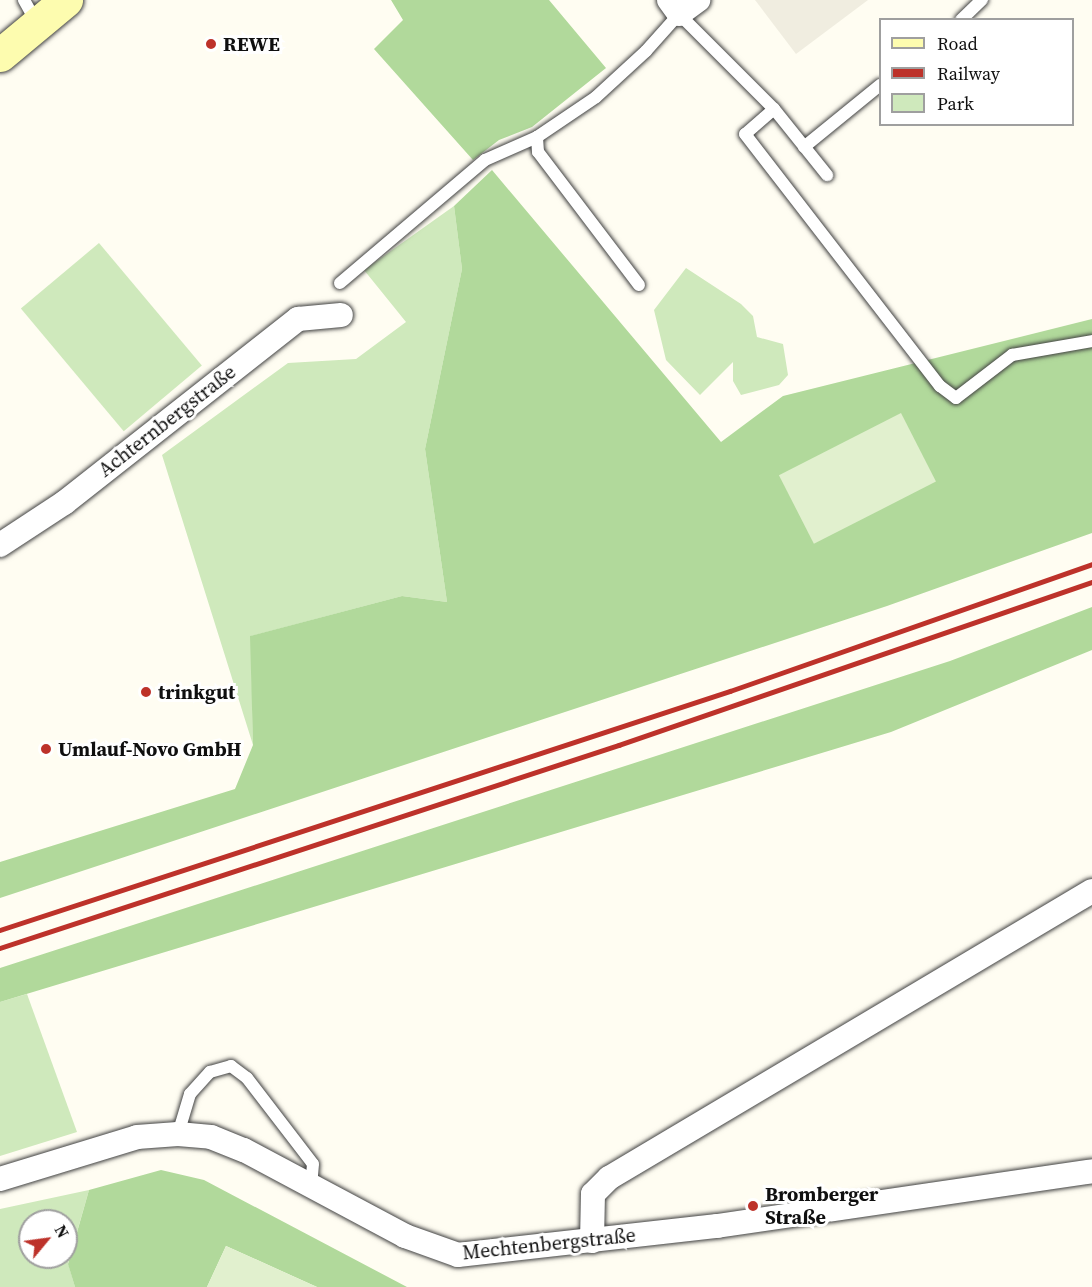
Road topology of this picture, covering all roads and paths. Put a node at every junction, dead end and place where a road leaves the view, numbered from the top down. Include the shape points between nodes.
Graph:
1 (66, 0) edge
2 (698, 0) edge
3 (982, 0) edge
4 (674, 7) edge
5 (30, 12) edge
6 (964, 18) edge
7 (0, 55) edge
8 (879, 86) edge
9 (774, 109) junction
10 (537, 137) junction
11 (804, 147) junction
12 (827, 175) dead end
13 (340, 283) dead end
14 (639, 285) dead end
15 (341, 315) dead end
16 (1092, 340) edge
17 (0, 545) edge
18 (1092, 891) edge
19 (178, 1134) junction
20 (1092, 1171) edge
21 (0, 1179) edge
22 (311, 1187) junction
23 (592, 1241) junction

1 - 5 main road
2 - 4 street
3 - 6 lane
4 - 9 lane
4 - 10 lane via 596,97
5 - 7 main road
8 - 11 lane
9 - 11 lane
9 - 16 lane via 745,134 940,386 956,398 1012,355
10 - 13 lane via 484,160
10 - 14 lane via 538,152
11 - 12 lane
15 - 17 street, Achternbergstraße via 298,319 64,503
18 - 23 street via 609,1178 593,1194
19 - 21 street, Mechtenbergstraße via 137,1137
19 - 22 street, Mechtenbergstraße via 211,1137
19 - 22 lane via 190,1094 210,1072 231,1066 247,1078 313,1164
20 - 23 street, Mechtenbergstraße via 717,1227
22 - 23 street, Mechtenbergstraße via 405,1236 458,1256

